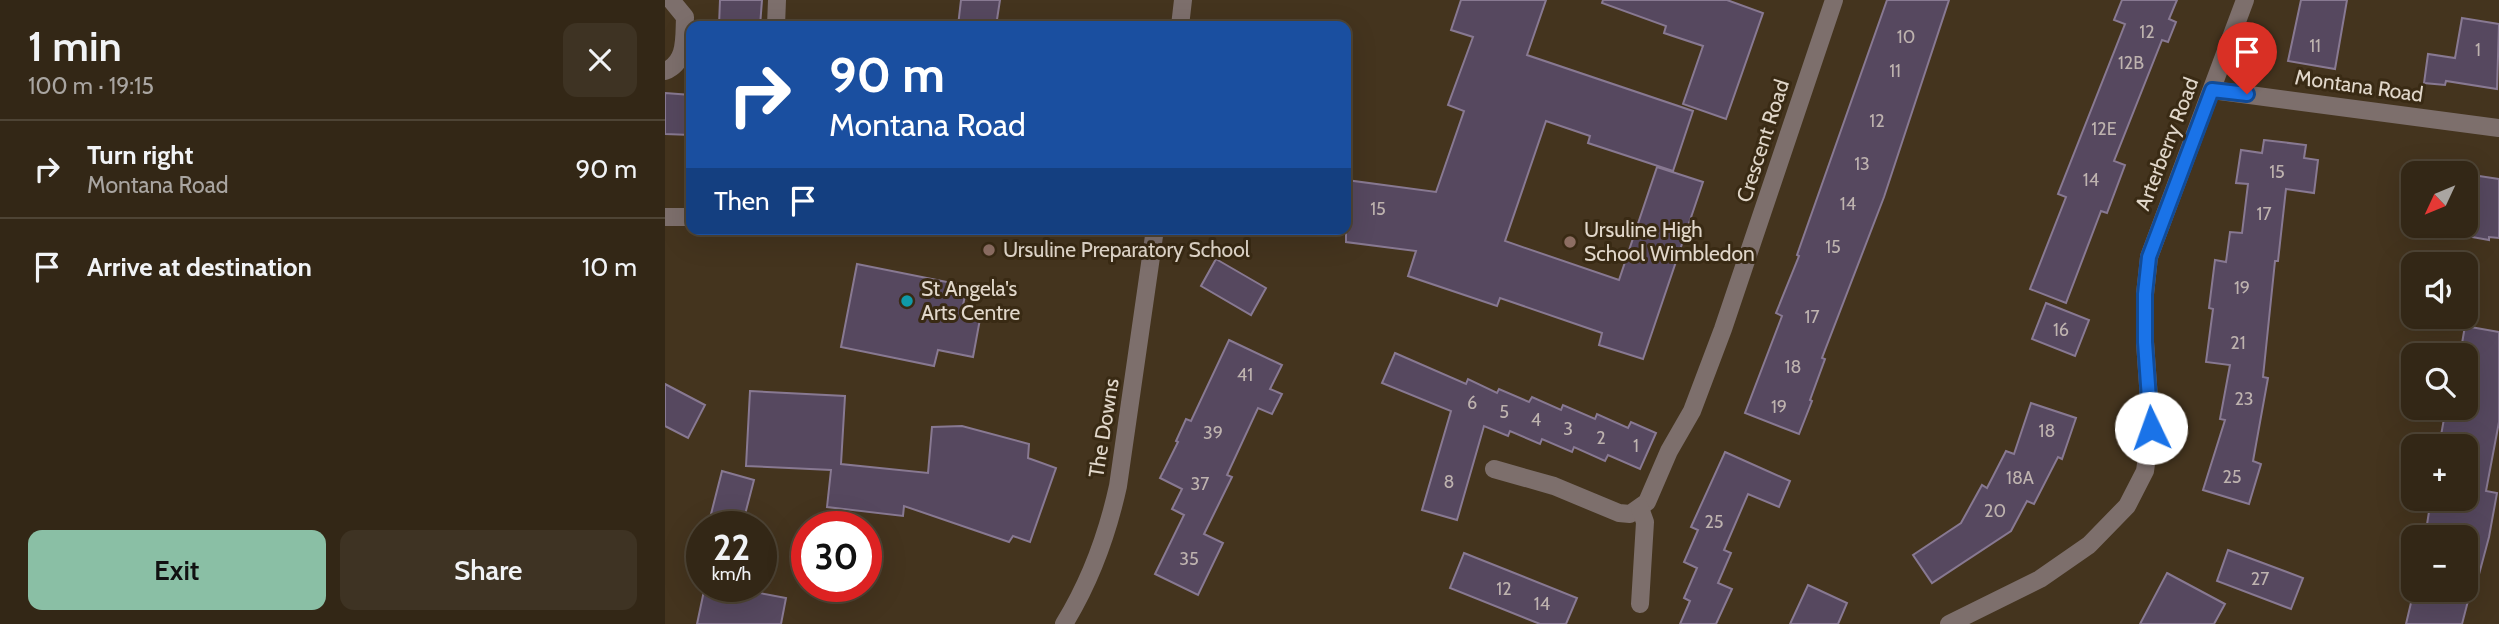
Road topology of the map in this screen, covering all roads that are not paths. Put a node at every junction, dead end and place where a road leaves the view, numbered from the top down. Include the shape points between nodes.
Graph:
1 (671, 0) edge
2 (777, 0) edge
3 (1183, 0) edge
4 (1834, 0) edge
5 (2245, 0) edge
6 (776, 21) edge
7 (1181, 21) edge
8 (665, 71) edge
9 (2212, 90) junction
10 (2499, 128) edge
11 (665, 217) edge
12 (686, 217) edge
13 (1154, 235) edge
14 (1493, 469) dead end
15 (1640, 508) junction
16 (1640, 604) dead end
17 (1064, 624) edge
18 (1949, 624) edge

1 - 8 street via 685,17 682,57
2 - 6 street
3 - 7 street
4 - 15 street, Crescent Road via 1723,330 1692,411
5 - 9 street, Arterberry Road
9 - 10 street, Montana Road
9 - 18 street, Arterberry Road via 2149,257 2145,342 2151,428 2145,471 2127,506 2089,545 2040,579
11 - 12 street
13 - 17 street, The Downs via 1110,526 1097,563
14 - 15 street via 1554,486 1619,513 1630,514
15 - 16 street via 1645,522

